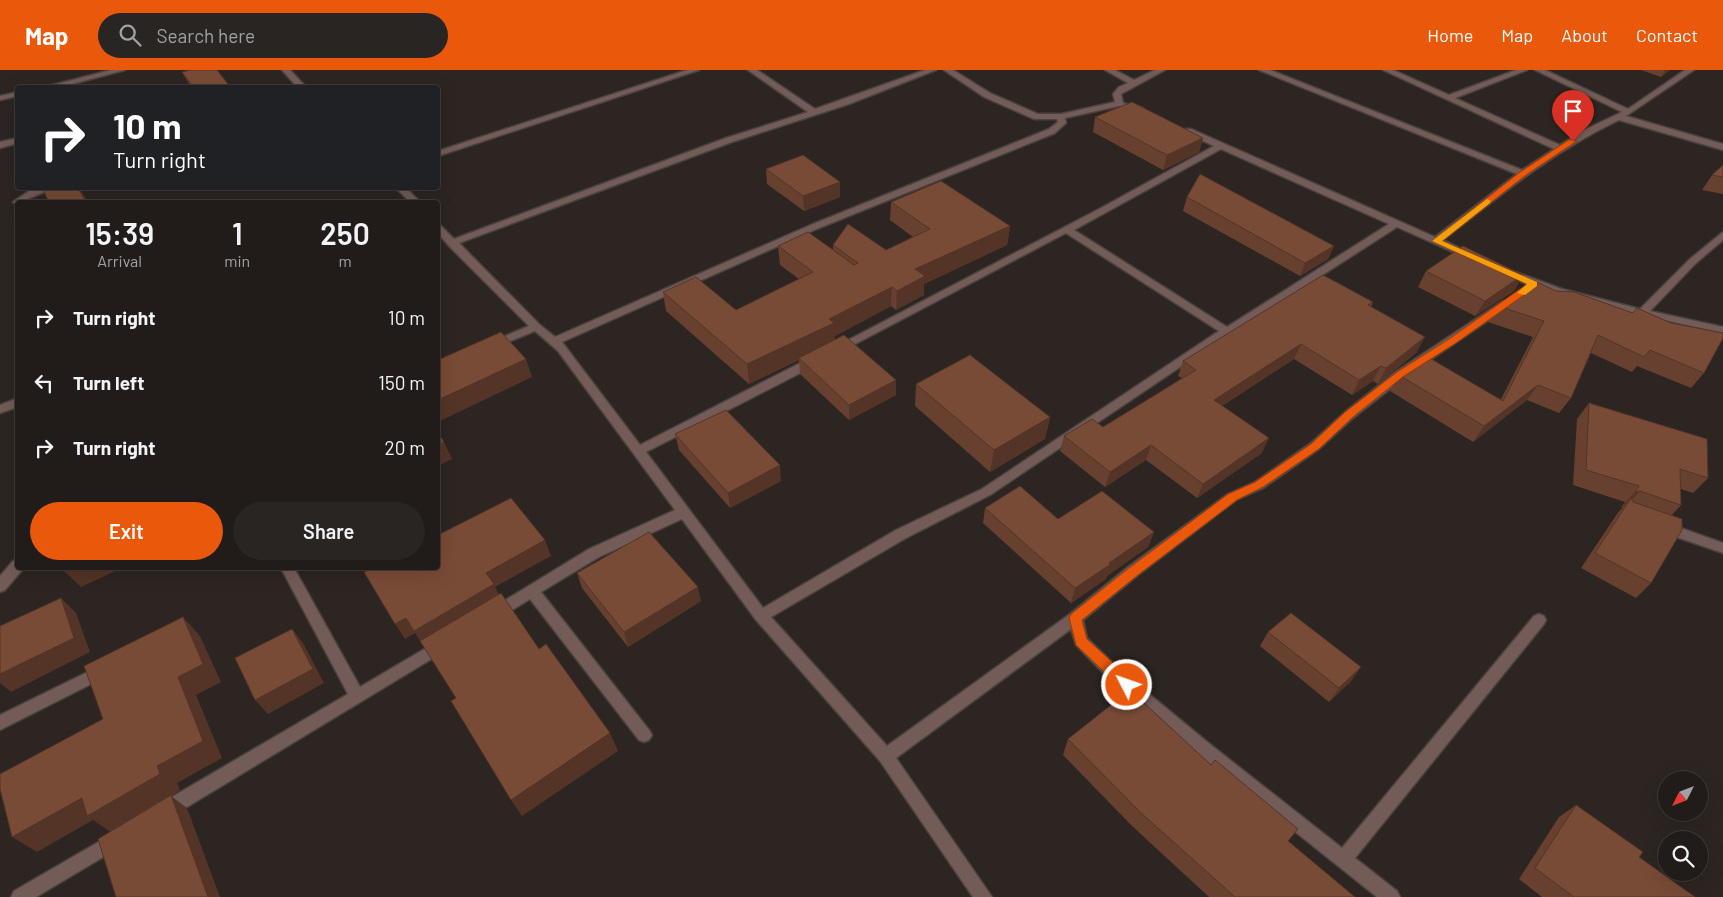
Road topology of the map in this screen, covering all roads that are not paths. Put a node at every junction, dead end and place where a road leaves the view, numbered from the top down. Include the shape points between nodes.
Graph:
1 (121, 70) edge
2 (286, 70) edge
3 (695, 70) edge
4 (752, 70) edge
5 (932, 70) edge
6 (948, 70) edge
7 (1109, 70) edge
8 (1161, 70) edge
9 (1264, 70) edge
10 (1387, 70) edge
11 (1523, 70) edge
12 (1539, 70) edge
13 (1690, 70) edge
14 (1134, 83) junction
15 (58, 85) edge
16 (300, 85) edge
17 (15, 95) edge
18 (0, 98) edge
19 (1448, 98) junction
20 (1119, 104) junction
21 (814, 112) junction
22 (1146, 112) edge
23 (1629, 112) junction
24 (1061, 116) junction
25 (1619, 117) junction
26 (1179, 127) edge
27 (15, 141) edge
28 (0, 145) edge
29 (1220, 146) junction
30 (1723, 147) edge
31 (1561, 148) junction
32 (440, 153) edge
33 (1523, 173) junction
34 (39, 190) edge
35 (403, 190) edge
36 (21, 200) edge
37 (412, 200) edge
38 (1397, 223) junction
39 (1066, 229) junction
40 (440, 230) edge
41 (1723, 235) edge
42 (1436, 241) junction
43 (451, 243) junction
44 (1480, 260) edge
45 (1498, 268) edge
46 (1534, 284) junction
47 (1642, 312) junction
48 (536, 327) junction
49 (1723, 330) edge
50 (1226, 331) junction
51 (555, 341) junction
52 (478, 350) edge
53 (15, 403) edge
54 (0, 409) edge
55 (638, 451) junction
56 (684, 512) junction
57 (1652, 523) edge
58 (1723, 548) edge
59 (15, 568) edge
60 (288, 570) edge
61 (0, 586) edge
62 (532, 591) junction
63 (761, 616) junction
64 (1076, 618) junction
65 (1539, 620) dead end
66 (482, 621) edge
67 (457, 636) edge
68 (112, 666) edge
69 (357, 696) junction
70 (0, 724) edge
71 (644, 735) dead end
72 (886, 756) junction
73 (155, 816) edge
74 (130, 832) edge
75 (1344, 859) junction
76 (20, 897) edge
77 (984, 897) edge
78 (1390, 897) edge

1 - 15 street
2 - 16 street
3 - 32 street
4 - 21 street
5 - 21 street
6 - 24 street via 987,95 1024,112 1037,117
7 - 14 street
8 - 14 street
9 - 33 street
10 - 19 street
11 - 19 street
12 - 23 street
13 - 23 street
14 - 20 street via 1117,94
17 - 18 street
19 - 31 street
20 - 22 street
20 - 24 street
21 - 43 street via 729,140
23 - 25 street
24 - 51 street via 1062,123 1052,131 816,226
25 - 30 street
25 - 31 street
26 - 29 street
27 - 28 street
29 - 38 street
29 - 39 street
31 - 33 street
33 - 42 street
34 - 36 street
35 - 37 street
38 - 42 street
38 - 50 street
39 - 50 street
39 - 55 street
40 - 43 street
41 - 47 street
42 - 44 street
43 - 48 street
45 - 46 street
46 - 47 street
46 - 64 street via 1401,374 1315,446 1259,484 1232,497
47 - 49 street
48 - 51 street
48 - 52 street
50 - 63 street via 986,492 901,534
51 - 55 street
53 - 54 street
55 - 56 street
56 - 62 street via 594,553
56 - 63 street
57 - 58 street
59 - 61 street
60 - 69 street
62 - 66 street
62 - 71 street
63 - 72 street
64 - 72 street
64 - 75 street via 1081,641 1094,656 1200,746
65 - 75 street
67 - 69 street
68 - 70 street
69 - 73 street
72 - 77 street
74 - 76 street
75 - 78 street

